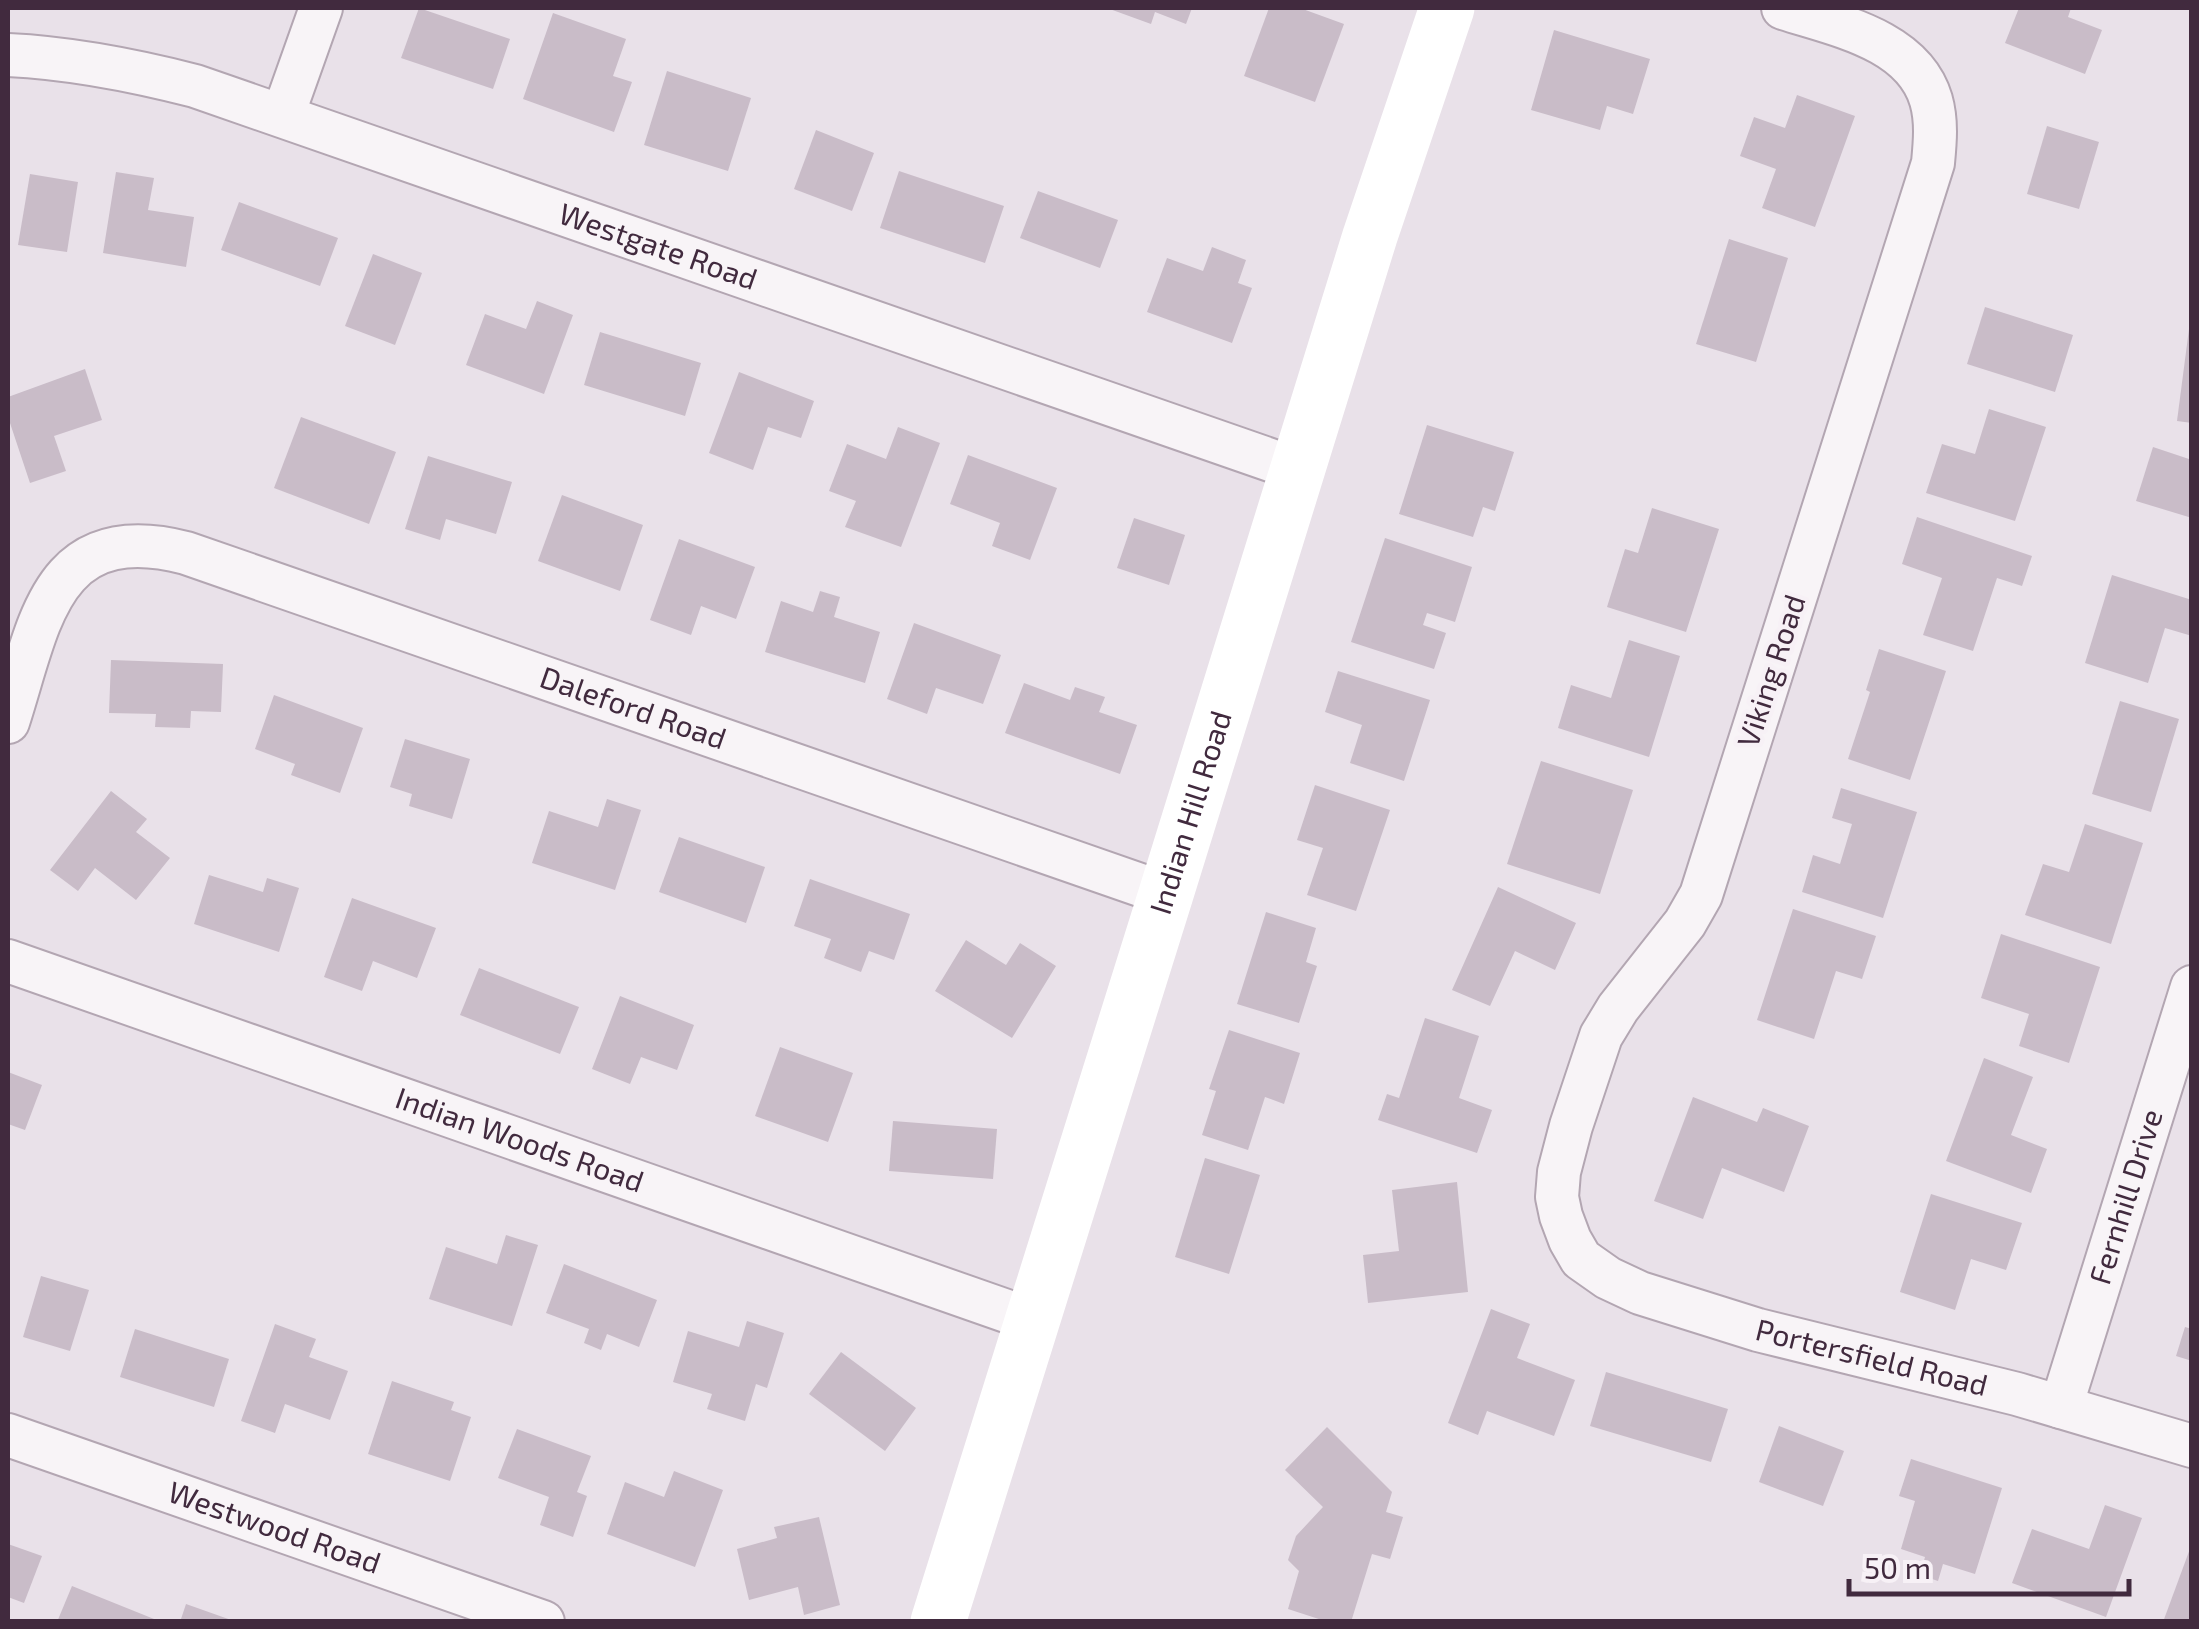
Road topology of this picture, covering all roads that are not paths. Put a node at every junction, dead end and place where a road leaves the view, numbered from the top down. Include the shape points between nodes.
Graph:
1 (321, 8) edge
2 (1447, 8) edge
3 (1783, 8) edge
4 (8, 55) edge
5 (283, 115) junction
6 (1299, 470) junction
7 (8, 722) edge
8 (1166, 894) junction
9 (8, 961) edge
10 (2192, 987) edge
11 (1570, 1240) joint
12 (1032, 1320) junction
13 (2061, 1407) junction
14 (8, 1435) edge
15 (2192, 1446) edge
16 (543, 1622) edge
17 (938, 1622) edge

1 - 5 street
2 - 6 street, Indian Hill Road
3 - 11 street, Viking Road via 1854,30 1902,57 1931,100 1933,163 1702,895 1601,1036 1559,1172 1560,1216
4 - 5 street, Westgate Road via 147,74
5 - 6 street, Westgate Road
6 - 8 street, Indian Hill Road
7 - 8 street, Daleford Road via 45,608 66,575 99,552 160,546
8 - 12 street, Indian Hill Road
9 - 12 street, Indian Woods Road
10 - 13 street, Fernhill Drive
11 - 13 street, Portersfield Road via 1594,1269 1640,1293
12 - 17 street, Indian Hill Road
13 - 15 street, Portersfield Road
14 - 16 street, Westwood Road

